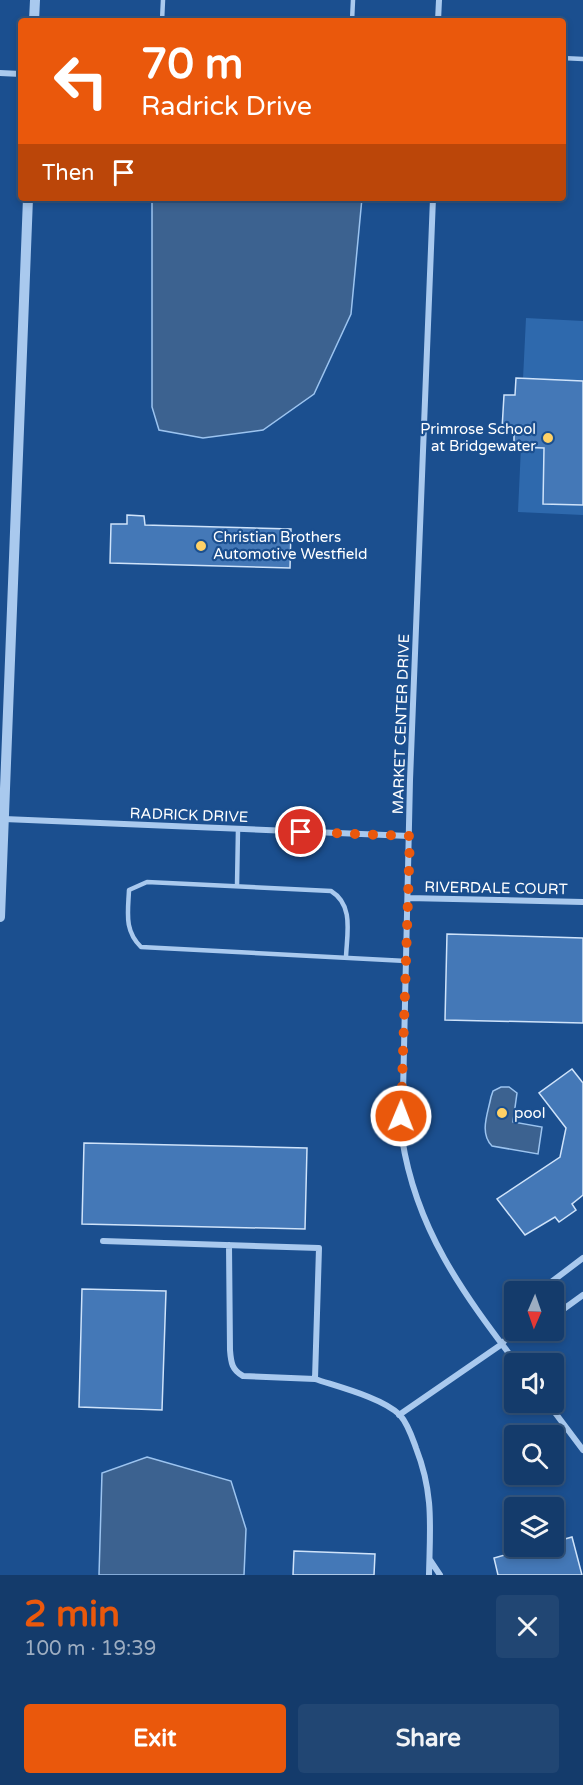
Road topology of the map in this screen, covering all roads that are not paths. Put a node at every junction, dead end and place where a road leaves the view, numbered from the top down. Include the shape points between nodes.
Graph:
1 (35, 0) edge
2 (163, 0) edge
3 (353, 0) edge
4 (439, 0) edge
5 (34, 18) edge
6 (162, 18) edge
7 (352, 18) edge
8 (438, 18) edge
9 (566, 58) edge
10 (583, 59) edge
11 (0, 74) edge
12 (18, 74) edge
13 (28, 201) edge
14 (433, 201) edge
15 (4, 819) junction
16 (238, 829) junction
17 (410, 836) junction
18 (237, 886) junction
19 (408, 898) junction
20 (583, 902) edge
21 (0, 917) edge
22 (346, 957) junction
23 (406, 961) junction
24 (103, 1240) dead end
25 (229, 1245) junction
26 (583, 1258) edge
27 (553, 1281) edge
28 (583, 1294) edge
29 (564, 1308) edge
30 (504, 1341) edge
31 (502, 1344) junction
32 (509, 1353) edge
33 (315, 1379) junction
34 (555, 1413) edge
35 (399, 1415) junction
36 (583, 1450) edge
37 (429, 1560) junction
38 (429, 1575) edge
39 (440, 1575) edge

1 - 5 street
2 - 6 lane
3 - 7 lane
4 - 8 street
9 - 10 lane
11 - 12 street
13 - 15 street
14 - 17 street, MARKET CENTER DRIVE
15 - 16 street, RADRICK DRIVE
15 - 21 street
16 - 17 street, RADRICK DRIVE
16 - 18 lane
17 - 19 street, MARKET CENTER DRIVE
18 - 22 lane via 331,891 341,897 346,907
18 - 22 lane via 147,882 136,885 129,890 127,928 141,947
19 - 20 street, RIVERDALE COURT
19 - 23 street, MARKET CENTER DRIVE
22 - 23 lane
23 - 31 street, MARKET CENTER DRIVE via 401,1116 409,1175 437,1247
24 - 25 street
25 - 33 street via 230,1350 235,1372 243,1376
25 - 33 street via 319,1248
26 - 27 street
28 - 29 street
30 - 31 street
31 - 32 street, MARKET CENTER DRIVE
31 - 35 street
33 - 35 street via 354,1392
34 - 36 street
35 - 37 street via 410,1430 426,1473 432,1528
37 - 38 street
37 - 39 street

